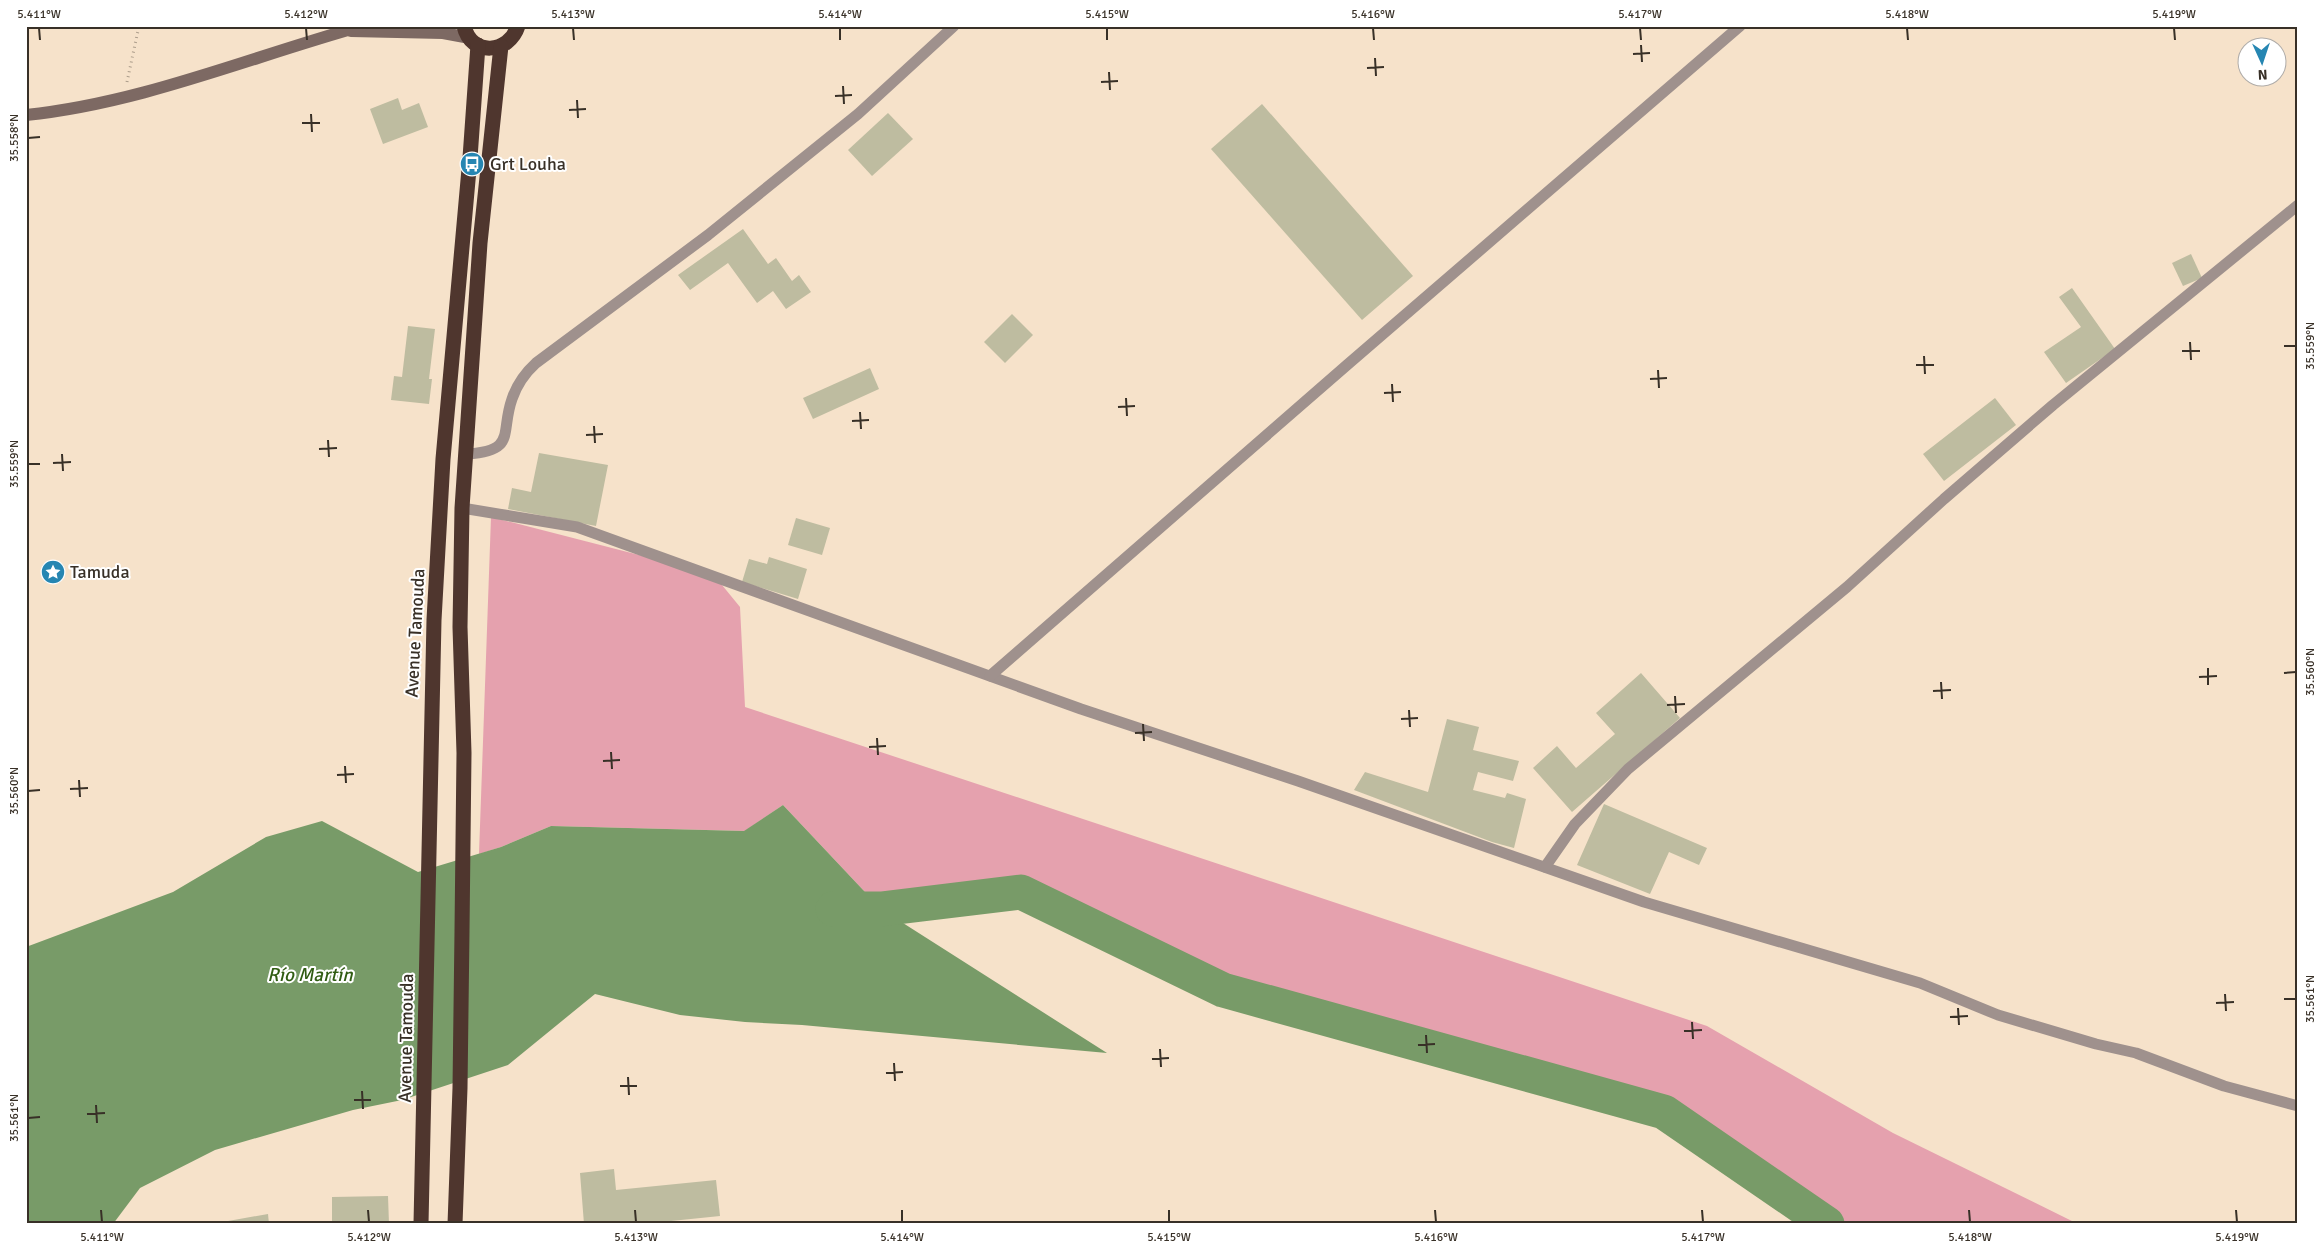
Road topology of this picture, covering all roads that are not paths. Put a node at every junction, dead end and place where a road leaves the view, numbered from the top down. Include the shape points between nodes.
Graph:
1 (362, 26) edge
2 (518, 26) edge
3 (954, 26) edge
4 (1740, 26) edge
5 (344, 31) junction
6 (471, 36) edge
7 (501, 46) junction
8 (26, 115) edge
9 (2298, 205) edge
10 (467, 454) junction
11 (462, 508) junction
12 (990, 676) junction
13 (1545, 866) junction
14 (2298, 1106) edge
15 (421, 1222) edge
16 (455, 1222) edge

1 - 5 street
2 - 7 highway via 510,41
3 - 10 lane via 858,114 708,235 536,363 516,390 504,439 492,450
4 - 12 lane
5 - 6 street
5 - 8 street via 125,98 76,109
6 - 7 highway via 490,48
6 - 15 highway, Avenue Tamouda via 469,168 443,459 434,620
7 - 10 highway via 480,243
9 - 13 lane via 2053,405 1847,587 1628,769 1575,824
10 - 11 highway
11 - 12 lane via 577,527
11 - 16 highway via 460,627 464,753
12 - 13 lane
13 - 14 lane via 1705,921 1920,983 1998,1015 2136,1053 2224,1086

